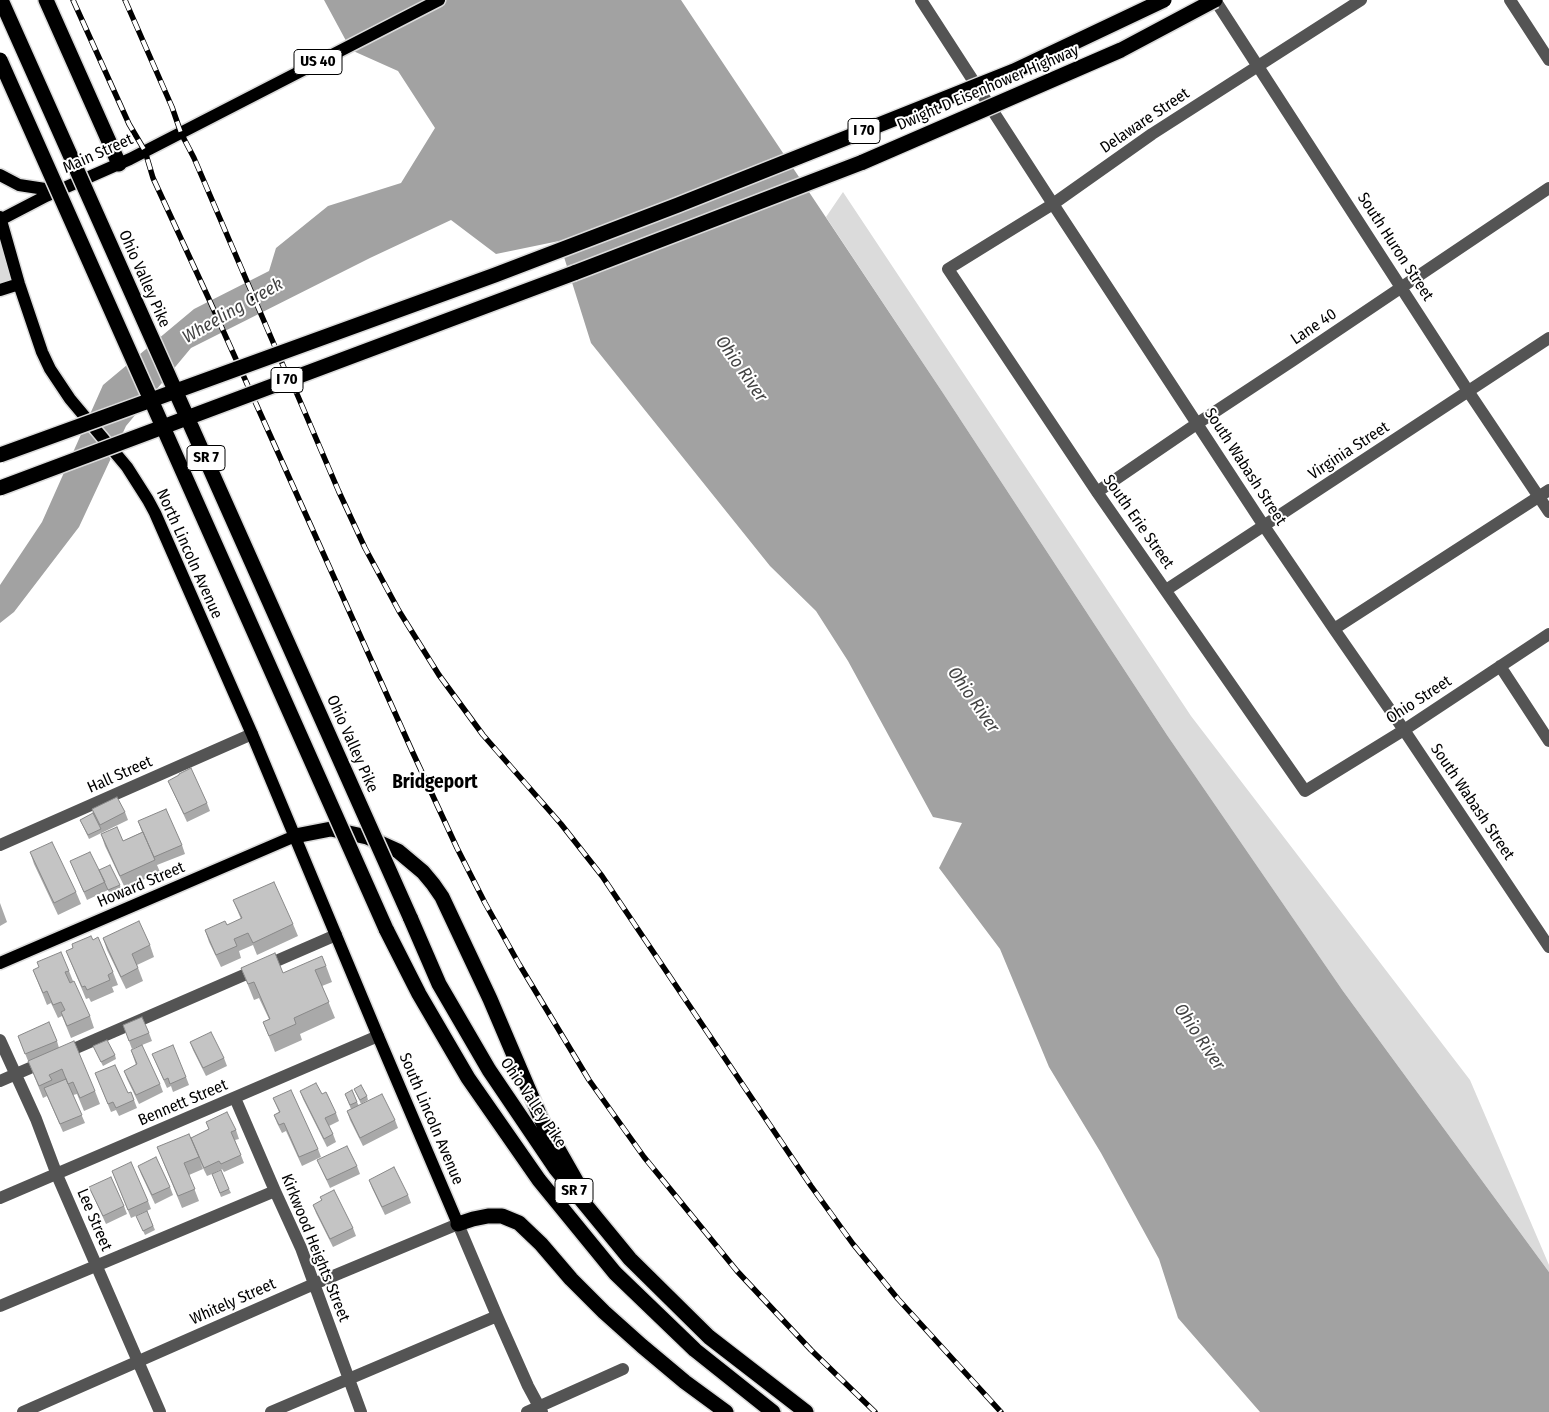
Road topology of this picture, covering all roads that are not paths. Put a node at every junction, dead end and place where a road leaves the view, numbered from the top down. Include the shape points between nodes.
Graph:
1 (1, 0) edge
2 (46, 0) edge
3 (439, 0) edge
4 (921, 0) edge
5 (1164, 0) edge
6 (1215, 0) edge
7 (1361, 0) edge
8 (1510, 0) edge
9 (0, 60) edge
10 (1549, 60) edge
11 (1258, 66) junction
12 (119, 164) junction
13 (0, 175) edge
14 (63, 188) junction
15 (1549, 188) edge
16 (1053, 204) junction
17 (0, 219) edge
18 (948, 269) joint
19 (19, 284) junction
20 (1402, 287) junction
21 (0, 290) edge
22 (1549, 338) edge
23 (1468, 391) junction
24 (1198, 423) junction
25 (0, 455) edge
26 (0, 488) edge
27 (1097, 492) junction
28 (1544, 493) edge
29 (1549, 512) edge
30 (1264, 526) junction
31 (1166, 590) junction
32 (1334, 629) junction
33 (1549, 634) edge
34 (1500, 666) junction
35 (1404, 730) junction
36 (252, 734) junction
37 (1549, 741) edge
38 (1305, 791) joint
39 (295, 836) junction
40 (0, 845) edge
41 (336, 935) junction
42 (1549, 947) edge
43 (0, 963) edge
44 (378, 1036) junction
45 (0, 1040) edge
46 (16, 1074) junction
47 (0, 1081) edge
48 (235, 1098) junction
49 (57, 1174) junction
50 (274, 1190) junction
51 (0, 1198) edge
52 (458, 1224) junction
53 (630, 1259) junction
54 (96, 1266) junction
55 (314, 1284) junction
56 (0, 1306) edge
57 (497, 1316) junction
58 (139, 1362) junction
59 (622, 1369) dead end
60 (350, 1379) junction
61 (540, 1409) edge
62 (23, 1412) edge
63 (160, 1412) edge
64 (271, 1412) edge
65 (361, 1412) edge
66 (526, 1412) edge
67 (726, 1412) edge
68 (773, 1412) edge
69 (806, 1412) edge

1 - 53 highway, Ohio Valley Pike / SR 7, bridge via 439,984 489,1070 556,1169
2 - 12 highway
3 - 12 main road, Main Street / US 40
4 - 16 street, South Wabash Street
5 - 25 highway, Dwight D Eisenhower Highway / I 70, bridge via 1014,71 559,251
6 - 11 street, South Huron Street
6 - 26 highway, Dwight D Eisenhower Highway / I 70, bridge via 1121,50 890,150 574,273
7 - 11 street, Delaware Street
8 - 10 street
9 - 68 highway, SR 7, bridge via 386,929 419,994 468,1078 538,1180 615,1273 695,1350
11 - 16 street, Delaware Street via 1152,134
11 - 20 street, South Huron Street
12 - 14 main road, Main Street / US 40
13 - 14 main road via 30,188
14 - 17 main road, Main Street / US 40
15 - 20 street, Lane 40
16 - 18 street, Delaware Street
16 - 24 street, South Wabash Street
17 - 19 main road, North Lincoln Avenue
18 - 27 street, South Erie Street
19 - 21 main road
19 - 36 main road, North Lincoln Avenue, bridge via 42,352 60,386 138,482 155,513
20 - 23 street, South Huron Street
20 - 24 street, Lane 40
22 - 23 street, Virginia Street
23 - 28 street, South Huron Street
23 - 30 street, Virginia Street
24 - 27 street, Lane 40
24 - 30 street, South Wabash Street
27 - 31 street, South Erie Street
28 - 29 street, South Huron Street
28 - 32 street
30 - 31 street, Virginia Street
30 - 32 street, South Wabash Street
31 - 38 street, South Erie Street
32 - 35 street, South Wabash Street
33 - 34 street, Ohio Street
34 - 35 street, Ohio Street
34 - 37 street
35 - 38 street, Ohio Street
35 - 42 street, South Wabash Street
36 - 39 main road, North Lincoln Avenue
36 - 40 street, Hall Street
39 - 41 main road, South Lincoln Avenue
39 - 43 main road, Howard Street
39 - 53 highway via 331,829 367,837 404,855 433,884 490,999 542,1121 577,1183
41 - 44 main road, South Lincoln Avenue
41 - 46 street
44 - 48 street, Bennett Street
44 - 52 main road, South Lincoln Avenue
45 - 46 street, Lee Street
46 - 47 street
46 - 49 street, Lee Street
48 - 49 street, Bennett Street
48 - 50 street, Kirkwood Heights Street
49 - 51 street, Bennett Street
49 - 54 street, Lee Street
50 - 54 street
50 - 55 street, Kirkwood Heights Street
52 - 55 street, Whitely Street
52 - 57 street, South Lincoln Avenue
52 - 67 highway via 488,1216 502,1216 519,1223 604,1312 685,1382
53 - 69 highway, Ohio Valley Pike / SR 7 via 709,1337
54 - 56 street
54 - 58 street, Lee Street
55 - 58 street, Whitely Street
55 - 60 street, Kirkwood Heights Street
57 - 60 street
57 - 61 street, South Lincoln Avenue
58 - 62 street, Whitely Street
58 - 63 street, Lee Street
59 - 61 street
60 - 64 street
60 - 65 street, Kirkwood Heights Street
61 - 66 street

